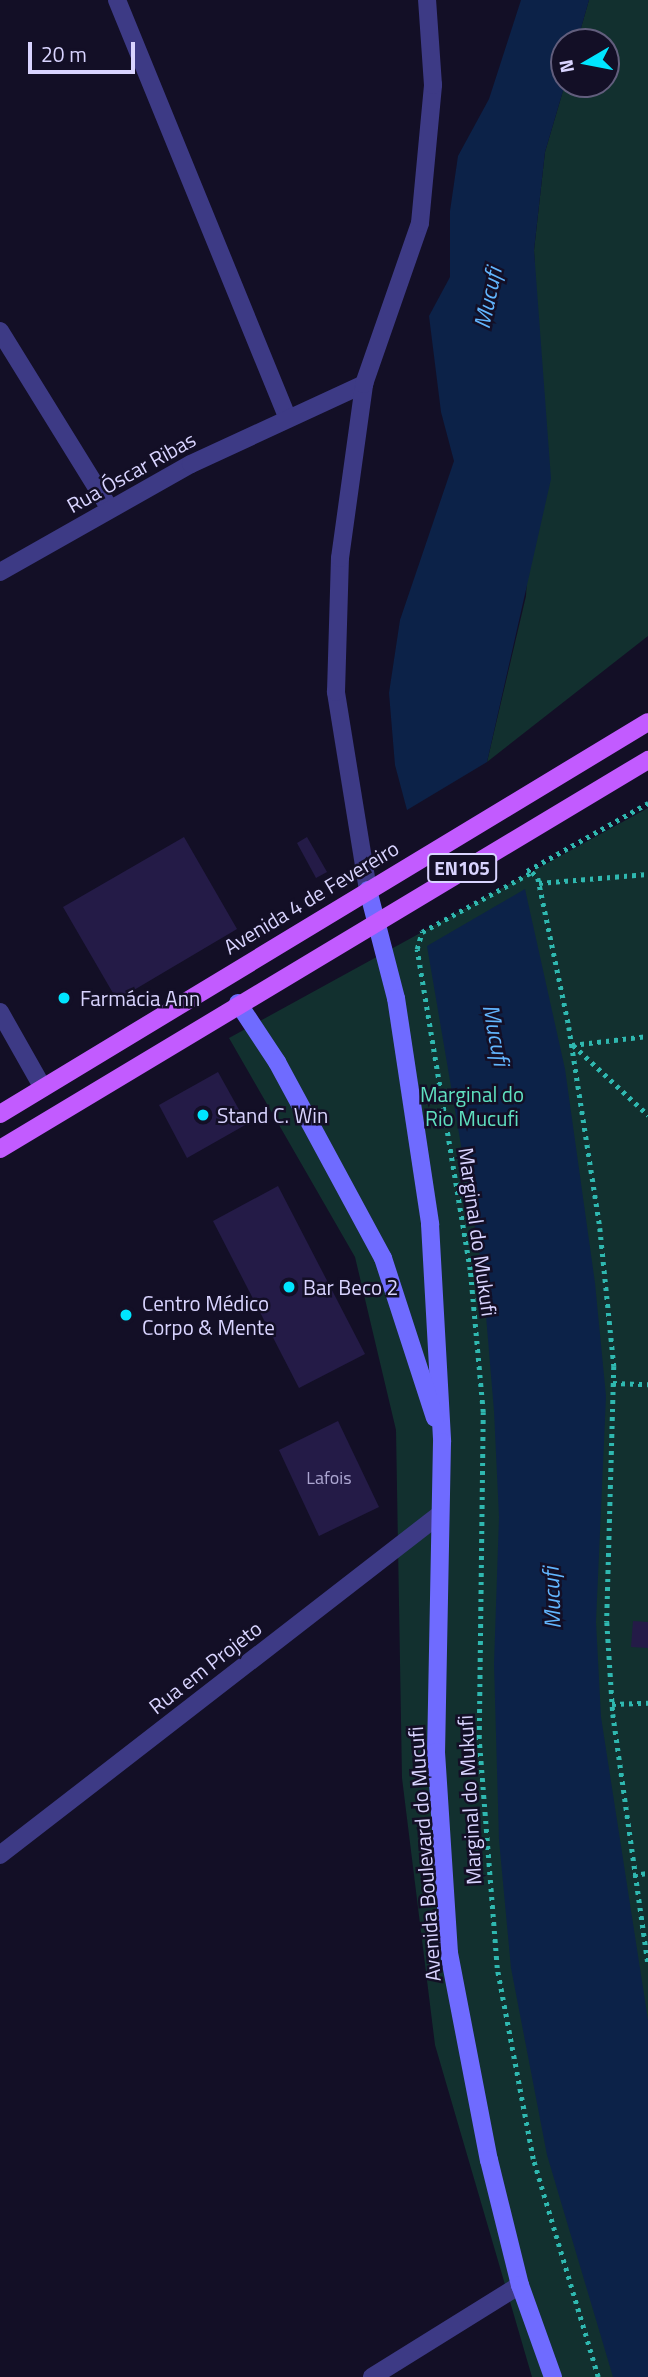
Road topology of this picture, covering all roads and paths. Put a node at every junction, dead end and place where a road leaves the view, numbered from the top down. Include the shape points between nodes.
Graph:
1 (117, 0) edge
2 (427, 0) edge
3 (0, 331) edge
4 (364, 384) junction
5 (287, 417) junction
6 (110, 509) junction
7 (0, 572) edge
8 (648, 722) edge
9 (643, 767) edge
10 (648, 803) edge
11 (524, 874) junction
12 (648, 874) edge
13 (538, 883) junction
14 (368, 890) junction
15 (377, 919) junction
16 (238, 1003) junction
17 (0, 1012) edge
18 (648, 1036) edge
19 (572, 1045) junction
20 (43, 1088) junction
21 (0, 1114) edge
22 (648, 1115) edge
23 (0, 1149) edge
24 (614, 1383) junction
25 (648, 1384) edge
26 (442, 1442) junction
27 (439, 1515) junction
28 (648, 1703) edge
29 (612, 1704) junction
30 (0, 1855) edge
31 (648, 1873) edge
32 (633, 1875) junction
33 (648, 1964) edge
34 (520, 2285) junction
35 (372, 2377) edge
36 (553, 2377) edge
37 (598, 2377) edge

1 - 5 street
2 - 4 street via 433,85 420,223
3 - 6 street
4 - 5 street, Rua Óscar Ribas
4 - 14 street via 340,558 336,692
5 - 6 street, Rua Óscar Ribas
6 - 7 street, Rua Óscar Ribas
8 - 14 main road, Avenida 4 de Fevereiro / EN105
9 - 15 main road, EN105
10 - 11 path, Marginal do Mukufi
11 - 13 path via 532,872
11 - 37 path, Marginal do Mukufi via 422,932 417,949 470,1270 482,1412 480,1738 497,1968 533,2159
12 - 13 path
13 - 19 path
14 - 15 street, Avenida Boulevard do Mucufi
14 - 20 main road, Avenida 4 de Fevereiro / EN105
15 - 16 main road, EN105
15 - 26 street, Avenida Boulevard do Mucufi via 396,998 430,1224
16 - 23 main road, EN105
16 - 26 street, Avenida Boulevard do Mucufi via 277,1062 383,1258
17 - 20 street
18 - 19 path
19 - 22 path
19 - 24 path via 600,1228
20 - 21 main road, Avenida 4 de Fevereiro / EN105
24 - 25 path
24 - 29 path via 607,1622
26 - 27 street, Avenida Boulevard do Mucufi
27 - 30 street, Rua em Projeto
27 - 34 street, Avenida Boulevard do Mucufi via 436,1752 449,1952 489,2160
28 - 29 path
29 - 32 path
31 - 32 path
32 - 33 path
34 - 35 street
34 - 36 street, Avenida Boulevard do Mucufi

